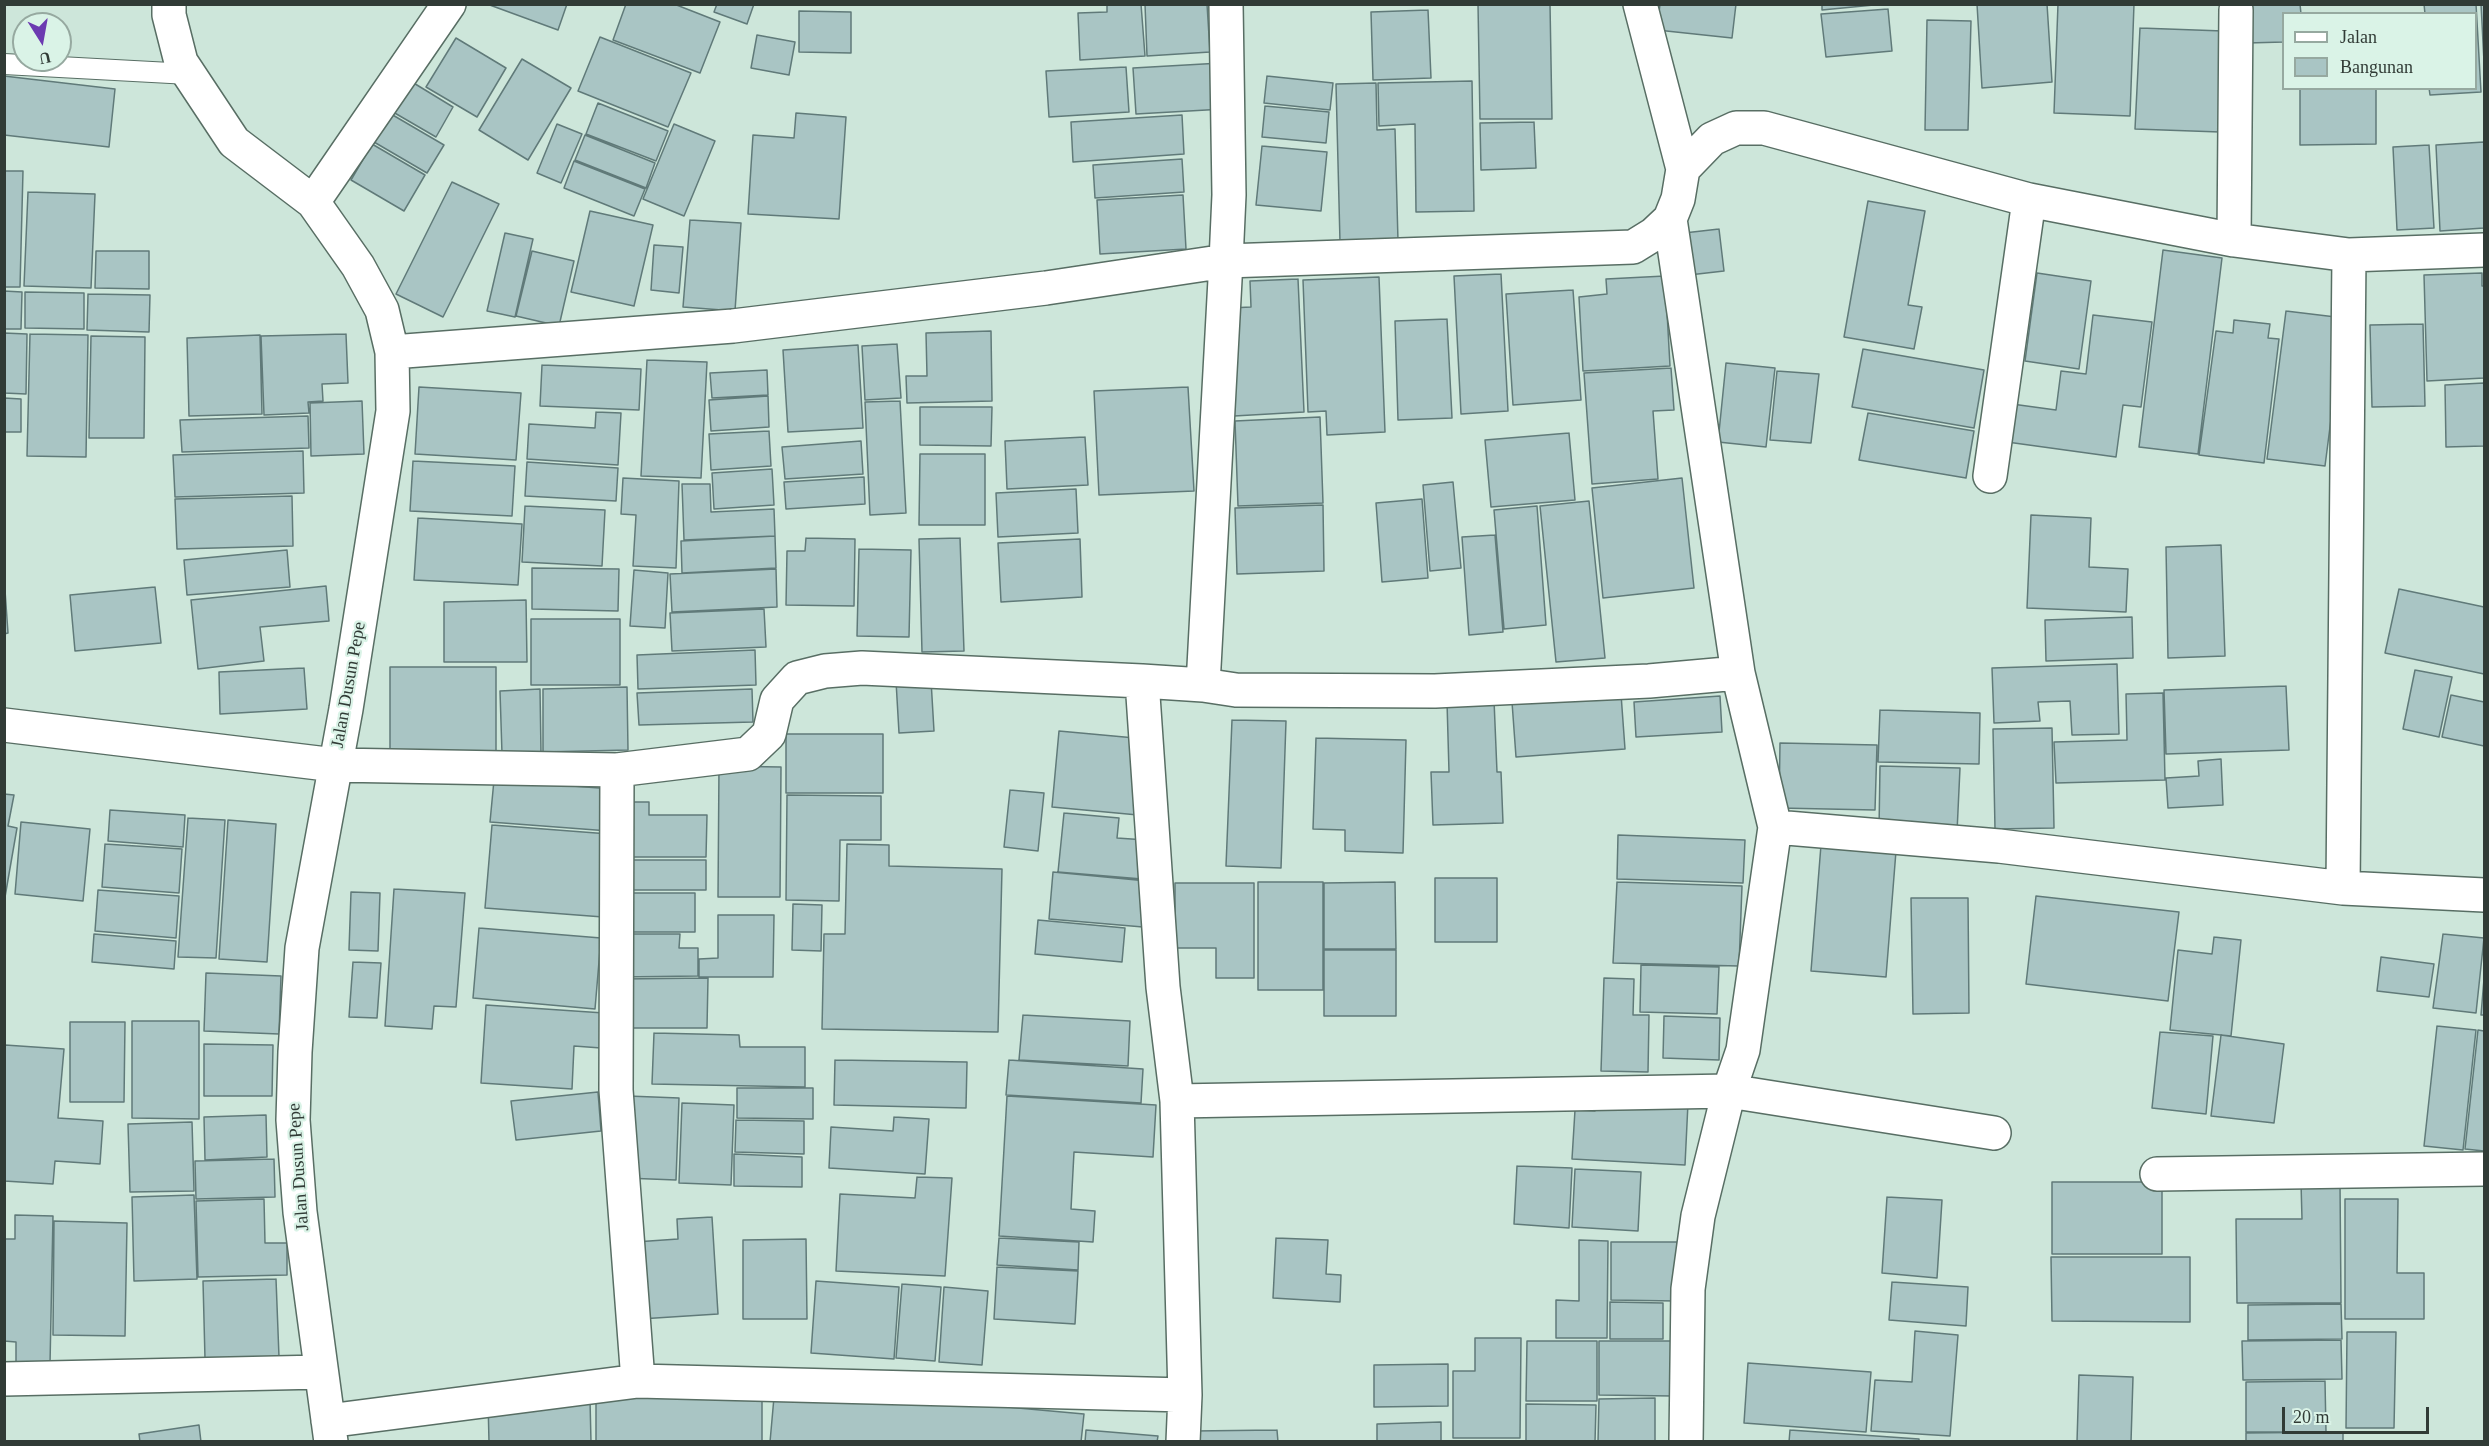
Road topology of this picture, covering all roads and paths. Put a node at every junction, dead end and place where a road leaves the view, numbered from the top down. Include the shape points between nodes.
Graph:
1 (169, 4) edge
2 (449, 4) edge
3 (1226, 4) edge
4 (1640, 4) edge
5 (2236, 10) dead end
6 (4, 64) edge
7 (189, 74) junction
8 (1683, 169) junction
9 (2029, 200) junction
10 (313, 202) junction
11 (1670, 219) junction
12 (2234, 240) junction
13 (2484, 250) edge
14 (2349, 255) junction
15 (1226, 261) junction
16 (392, 352) junction
17 (1990, 476) dead end
18 (1738, 673) junction
19 (1142, 681) junction
20 (1203, 686) junction
21 (4, 725) edge
22 (335, 765) junction
23 (617, 770) junction
24 (1775, 827) junction
25 (2343, 888) junction
26 (2484, 895) edge
27 (1729, 1091) junction
28 (1177, 1101) junction
29 (1994, 1133) dead end
30 (2484, 1169) edge
31 (2157, 1174) dead end
32 (321, 1372) junction
33 (4, 1378) edge
34 (638, 1381) junction
35 (1185, 1395) junction
36 (330, 1431) edge
37 (1183, 1442) edge
38 (1686, 1442) edge

1 - 7 street, Jalan Dusun Pepe via 181,62
2 - 10 street
3 - 15 street
4 - 8 street
5 - 12 street
6 - 7 lane
7 - 10 street, Jalan Dusun Pepe via 234,142
8 - 9 street via 1712,139 1736,128 1764,128
8 - 11 street
9 - 12 street
9 - 17 street
10 - 16 street, Jalan Dusun Pepe via 358,266 382,310
11 - 15 street via 1633,247
11 - 18 street
12 - 14 street
13 - 14 street
14 - 25 street
15 - 16 street via 1046,288 733,326
15 - 20 street
16 - 22 street, Jalan Dusun Pepe via 393,411
18 - 20 street via 1435,691 1236,690
18 - 24 street
19 - 20 street
19 - 23 street via 862,668 825,670 797,678 777,700 769,734 748,754
19 - 28 street via 1163,987
21 - 22 street
22 - 23 street
22 - 32 street, Jalan Dusun Pepe via 302,948 293,1120 300,1212
23 - 34 street via 616,1090
24 - 25 street via 1999,846
24 - 27 street via 1743,1050
25 - 26 street
27 - 28 street
27 - 29 street
27 - 38 street via 1698,1216 1688,1289
28 - 35 street
30 - 31 street
32 - 33 street
32 - 36 street, Jalan Dusun Pepe
34 - 35 street
34 - 36 street
35 - 37 street

